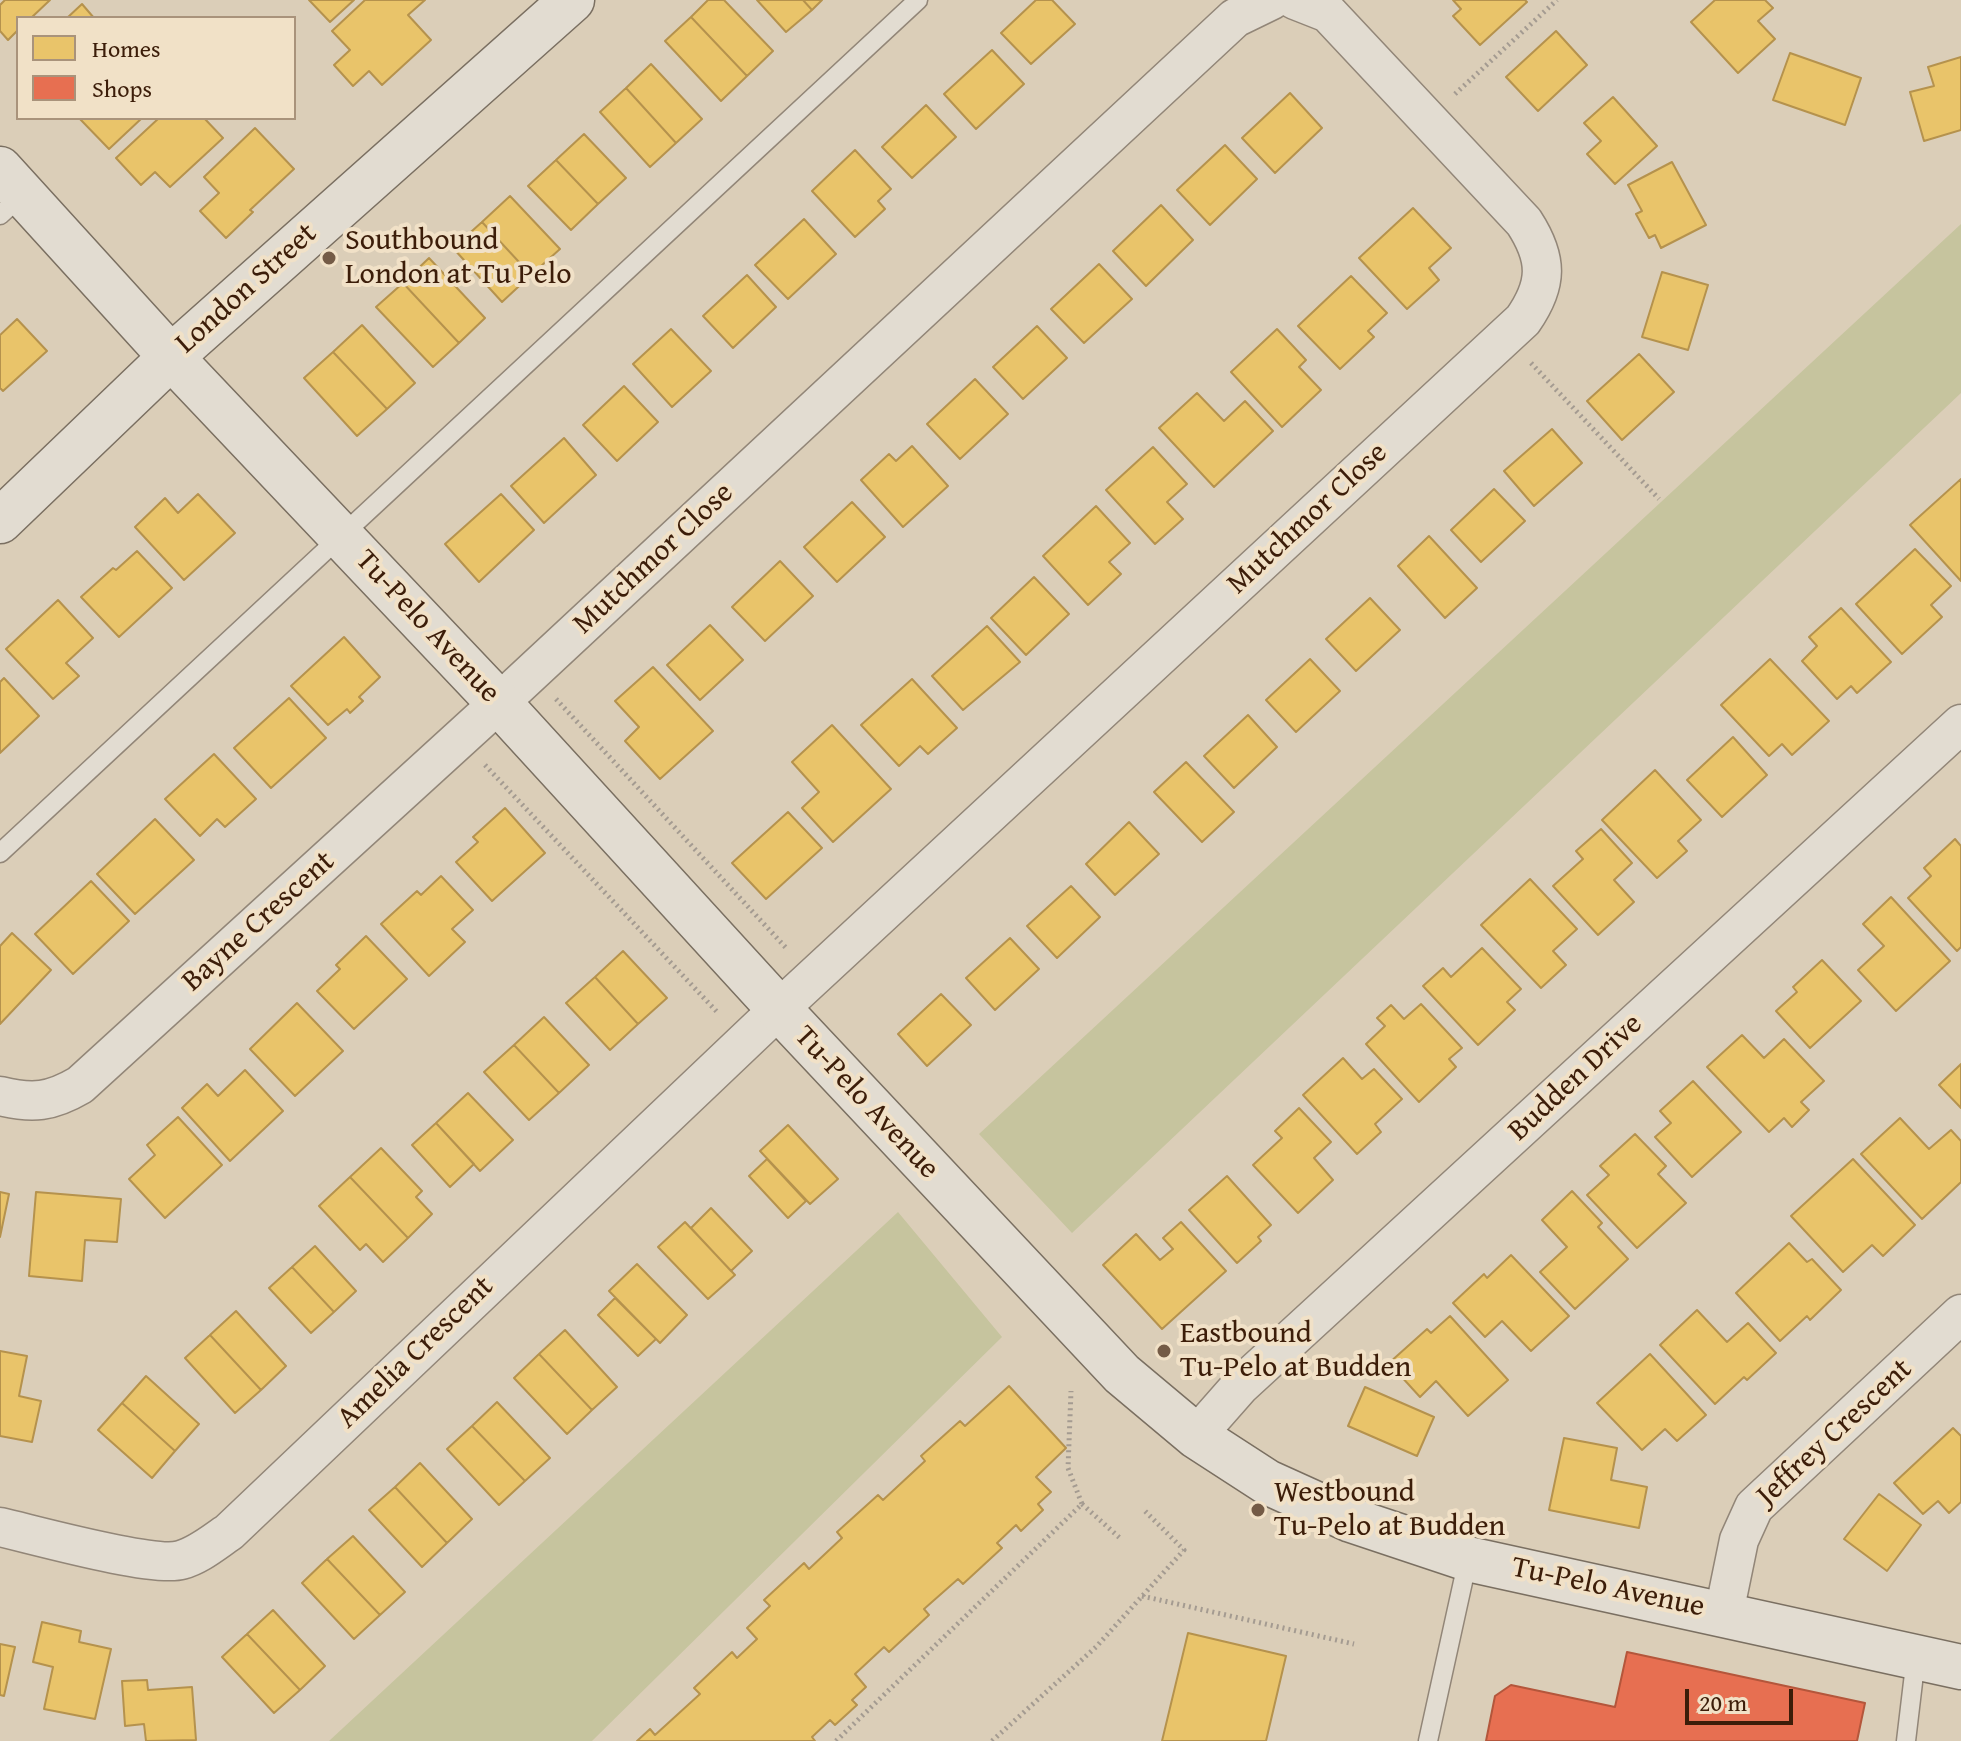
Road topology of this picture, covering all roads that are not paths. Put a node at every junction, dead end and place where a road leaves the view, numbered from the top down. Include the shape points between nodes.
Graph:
1 (918, 0) edge
2 (1272, 0) edge
3 (1295, 0) edge
4 (563, 3) edge
5 (8, 192) edge
6 (171, 357) junction
7 (0, 521) edge
8 (341, 536) junction
9 (499, 703) junction
10 (1961, 724) edge
11 (0, 853) edge
12 (779, 1009) junction
13 (0, 1096) edge
14 (1961, 1314) edge
15 (1196, 1436) junction
16 (0, 1527) edge
17 (1468, 1559) junction
18 (1724, 1613) junction
19 (1916, 1657) junction
20 (1961, 1667) edge
21 (1428, 1741) edge
22 (1906, 1741) edge

1 - 8 lane
2 - 9 street, Mutchmor Close via 1235,18
3 - 12 street, Mutchmor Close via 1328,13 1524,222 1540,254 1540,289 1523,320
4 - 6 street, London Street
5 - 6 street, Tu-Pelo Avenue
6 - 7 street, London Street
6 - 8 street, Tu-Pelo Avenue
8 - 9 street, Tu-Pelo Avenue
8 - 11 lane
9 - 12 street, Tu-Pelo Avenue
9 - 13 street, Bayne Crescent via 80,1085 58,1098
10 - 15 street, Budden Drive via 1240,1386
12 - 15 street, Tu-Pelo Avenue via 1122,1374
12 - 16 street, Amelia Crescent via 240,1521 203,1550 179,1561 151,1560
14 - 18 street, Jeffrey Crescent via 1754,1507 1739,1540
15 - 17 street, Tu-Pelo Avenue via 1267,1482 1351,1520
17 - 18 street, Tu-Pelo Avenue
17 - 21 lane
18 - 19 street, Tu-Pelo Avenue
19 - 20 street, Tu-Pelo Avenue
19 - 22 lane

